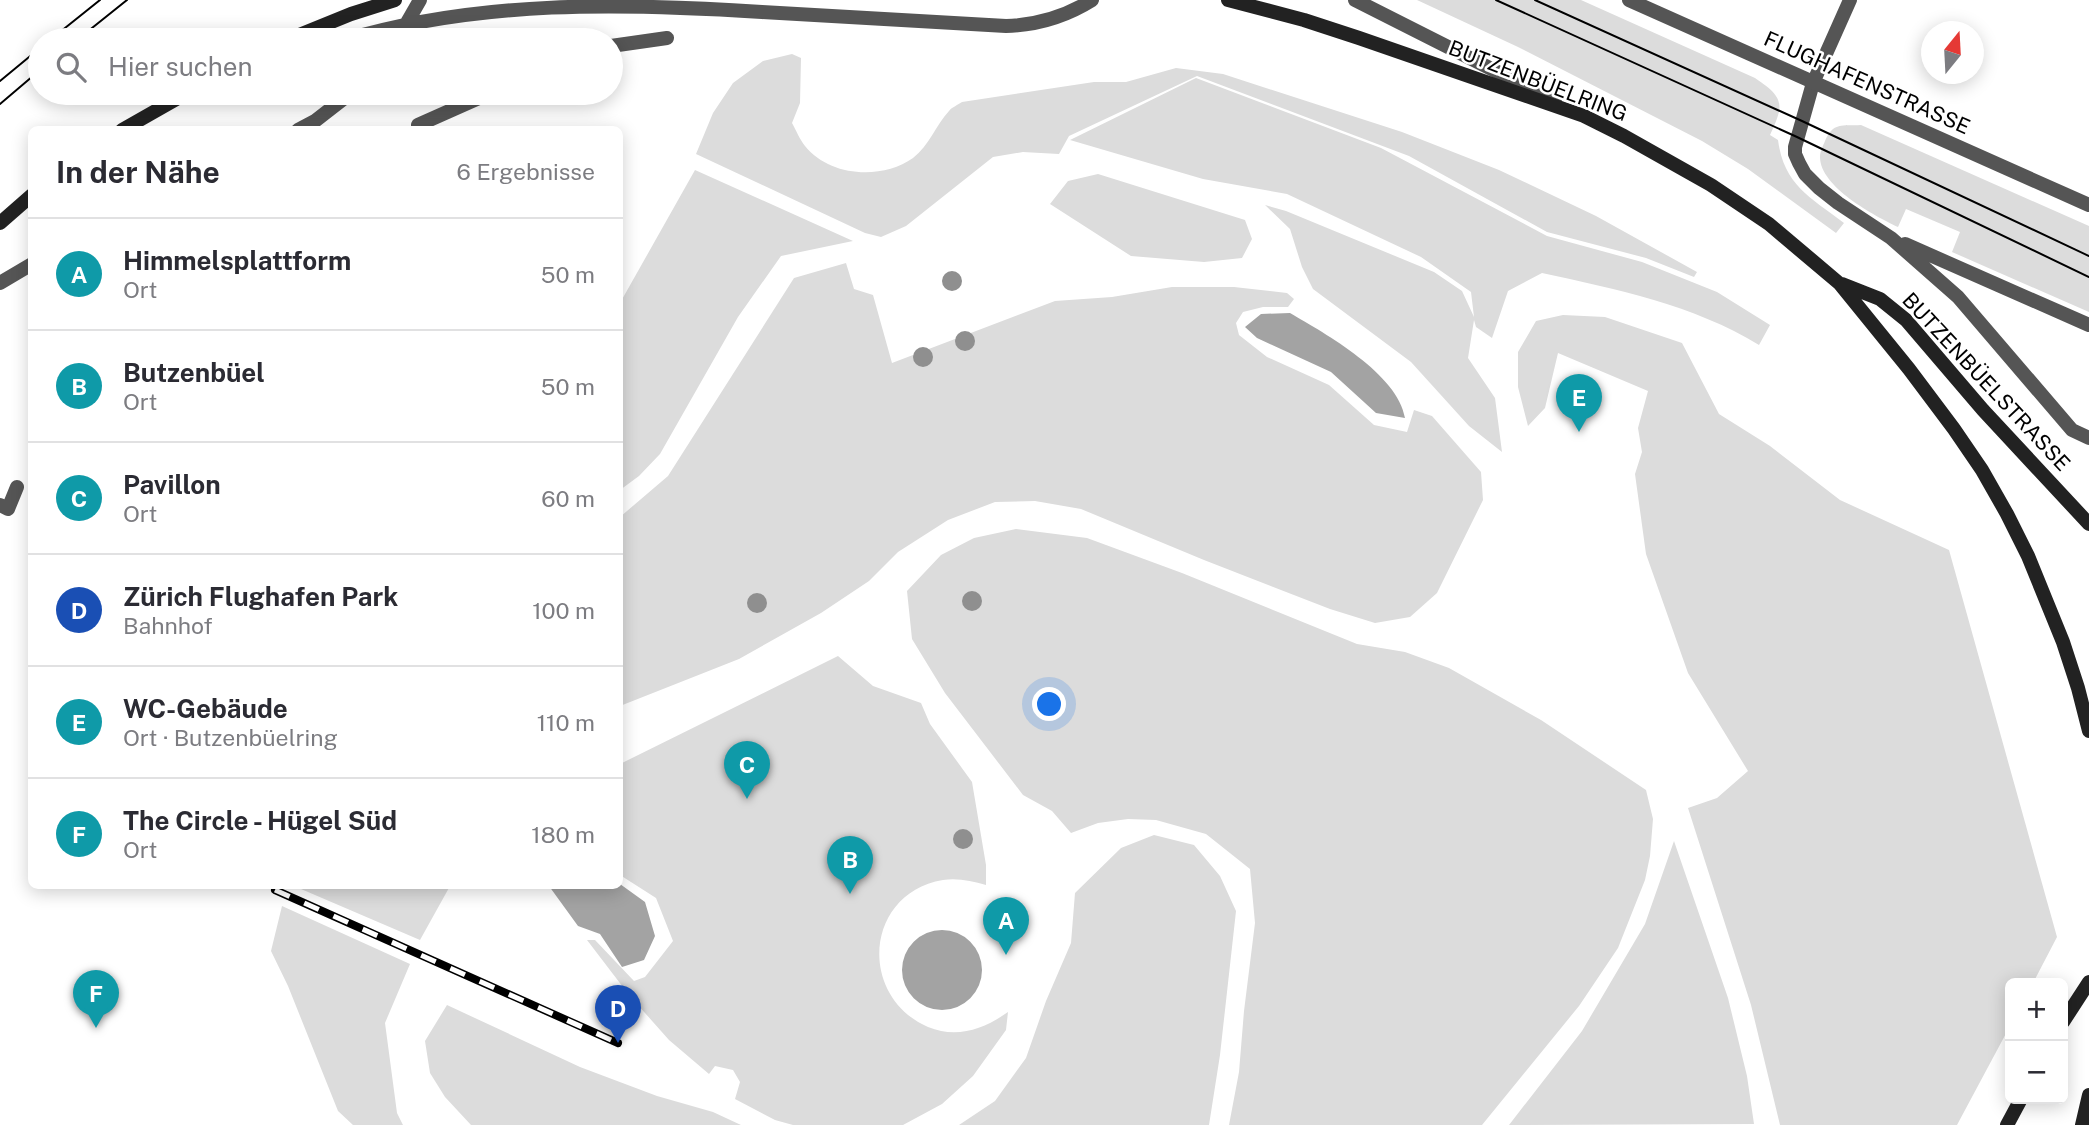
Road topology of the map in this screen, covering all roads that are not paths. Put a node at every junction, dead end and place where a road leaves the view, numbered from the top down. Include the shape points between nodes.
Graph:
1 (395, 0) edge
2 (419, 0) edge
3 (1092, 0) edge
4 (1228, 0) edge
5 (1355, 0) edge
6 (1629, 0) edge
7 (1850, 0) edge
8 (317, 28) edge
9 (393, 28) edge
10 (404, 28) edge
11 (667, 38) dead end
12 (623, 44) edge
13 (1814, 83) junction
14 (165, 105) edge
15 (336, 105) edge
16 (463, 105) edge
17 (1584, 116) junction
18 (418, 125) dead end
19 (129, 126) edge
20 (306, 126) edge
21 (28, 198) edge
22 (2089, 205) edge
23 (0, 223) edge
24 (1891, 238) junction
25 (28, 266) edge
26 (0, 284) edge
27 (1840, 284) junction
28 (2089, 325) edge
29 (2089, 438) edge
30 (18, 487) dead end
31 (0, 505) edge
32 (2089, 524) edge
33 (2089, 731) edge
34 (2089, 982) edge
35 (2068, 1014) edge
36 (2089, 1095) edge
37 (2018, 1104) edge
38 (2007, 1125) edge
39 (2082, 1125) edge

1 - 8 main road
2 - 10 street
3 - 9 street via 1054,19 1023,25 691,7 553,6 441,16
4 - 17 main road, BUTZENBÜELRING via 1346,33
5 - 17 street
6 - 13 street, FLUGHAFENSTRASSE
7 - 13 street
11 - 12 street
13 - 22 street, FLUGHAFENSTRASSE
13 - 24 street via 1797,137 1798,163 1819,188
14 - 19 main road
15 - 20 street
16 - 18 street
17 - 27 main road, BUTZENBÜELRING via 1711,185 1769,223
21 - 23 main road
24 - 28 street
24 - 29 street via 1958,296 2072,430
25 - 26 street
27 - 32 main road, BUTZENBÜELSTRASSE via 1880,299 1906,320
27 - 33 main road via 1954,429 2007,514 2059,631
30 - 31 street via 8,509
34 - 35 main road
36 - 39 main road
37 - 38 main road

